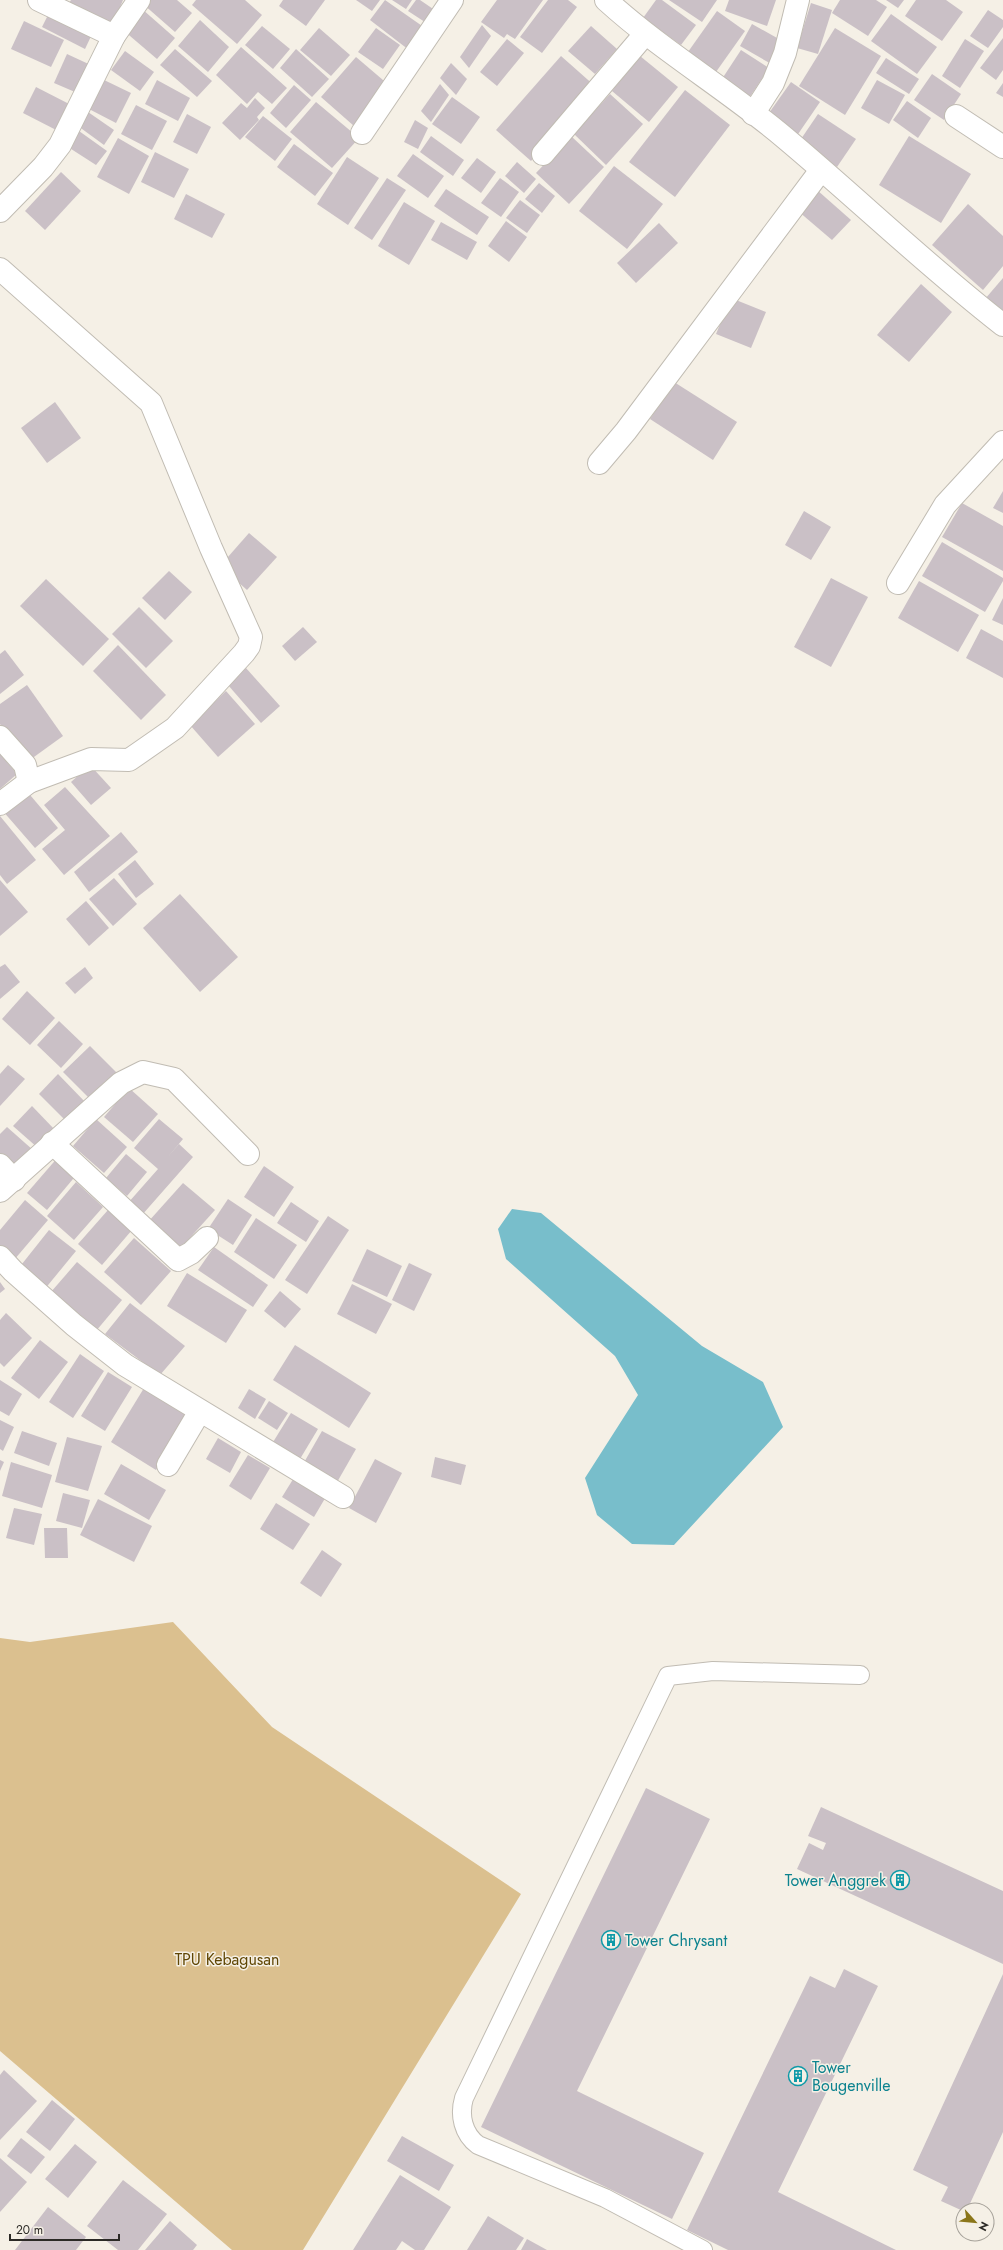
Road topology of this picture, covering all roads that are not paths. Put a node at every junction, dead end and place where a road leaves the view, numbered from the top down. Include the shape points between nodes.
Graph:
1 (39, 0) edge
2 (139, 0) edge
3 (452, 0) edge
4 (606, 0) edge
5 (798, 0) edge
6 (644, 34) junction
7 (114, 36) junction
8 (754, 114) junction
9 (956, 116) dead end
10 (362, 133) dead end
11 (1003, 147) edge
12 (543, 154) dead end
13 (822, 170) junction
14 (0, 211) edge
15 (0, 269) edge
16 (1003, 325) edge
17 (1003, 442) edge
18 (599, 463) dead end
19 (898, 583) dead end
20 (0, 737) edge
21 (29, 782) junction
22 (0, 804) edge
23 (52, 1143) junction
24 (248, 1154) dead end
25 (5, 1179) edge
26 (206, 1238) dead end
27 (0, 1257) edge
28 (200, 1411) junction
29 (168, 1465) dead end
30 (343, 1497) dead end
31 (860, 1675) dead end
32 (703, 2250) edge

1 - 7 street
2 - 7 street
3 - 10 street
4 - 6 street
5 - 8 street via 790,38 782,60 773,83
6 - 8 street
6 - 12 street
7 - 14 street via 60,146
8 - 13 street
9 - 11 street
13 - 16 street via 951,285
13 - 18 street via 626,431
15 - 21 street via 151,403 251,637 244,653 175,728 129,760 91,759
17 - 19 street via 945,505
20 - 21 street via 25,765
21 - 22 street
23 - 24 street via 121,1083 143,1072 174,1080
23 - 25 street
23 - 26 street via 178,1260 191,1253
27 - 28 street via 74,1324 125,1365
28 - 29 street
28 - 30 street
31 - 32 lane via 713,1671 668,1676 467,2090 461,2109 470,2139 478,2145 604,2198

